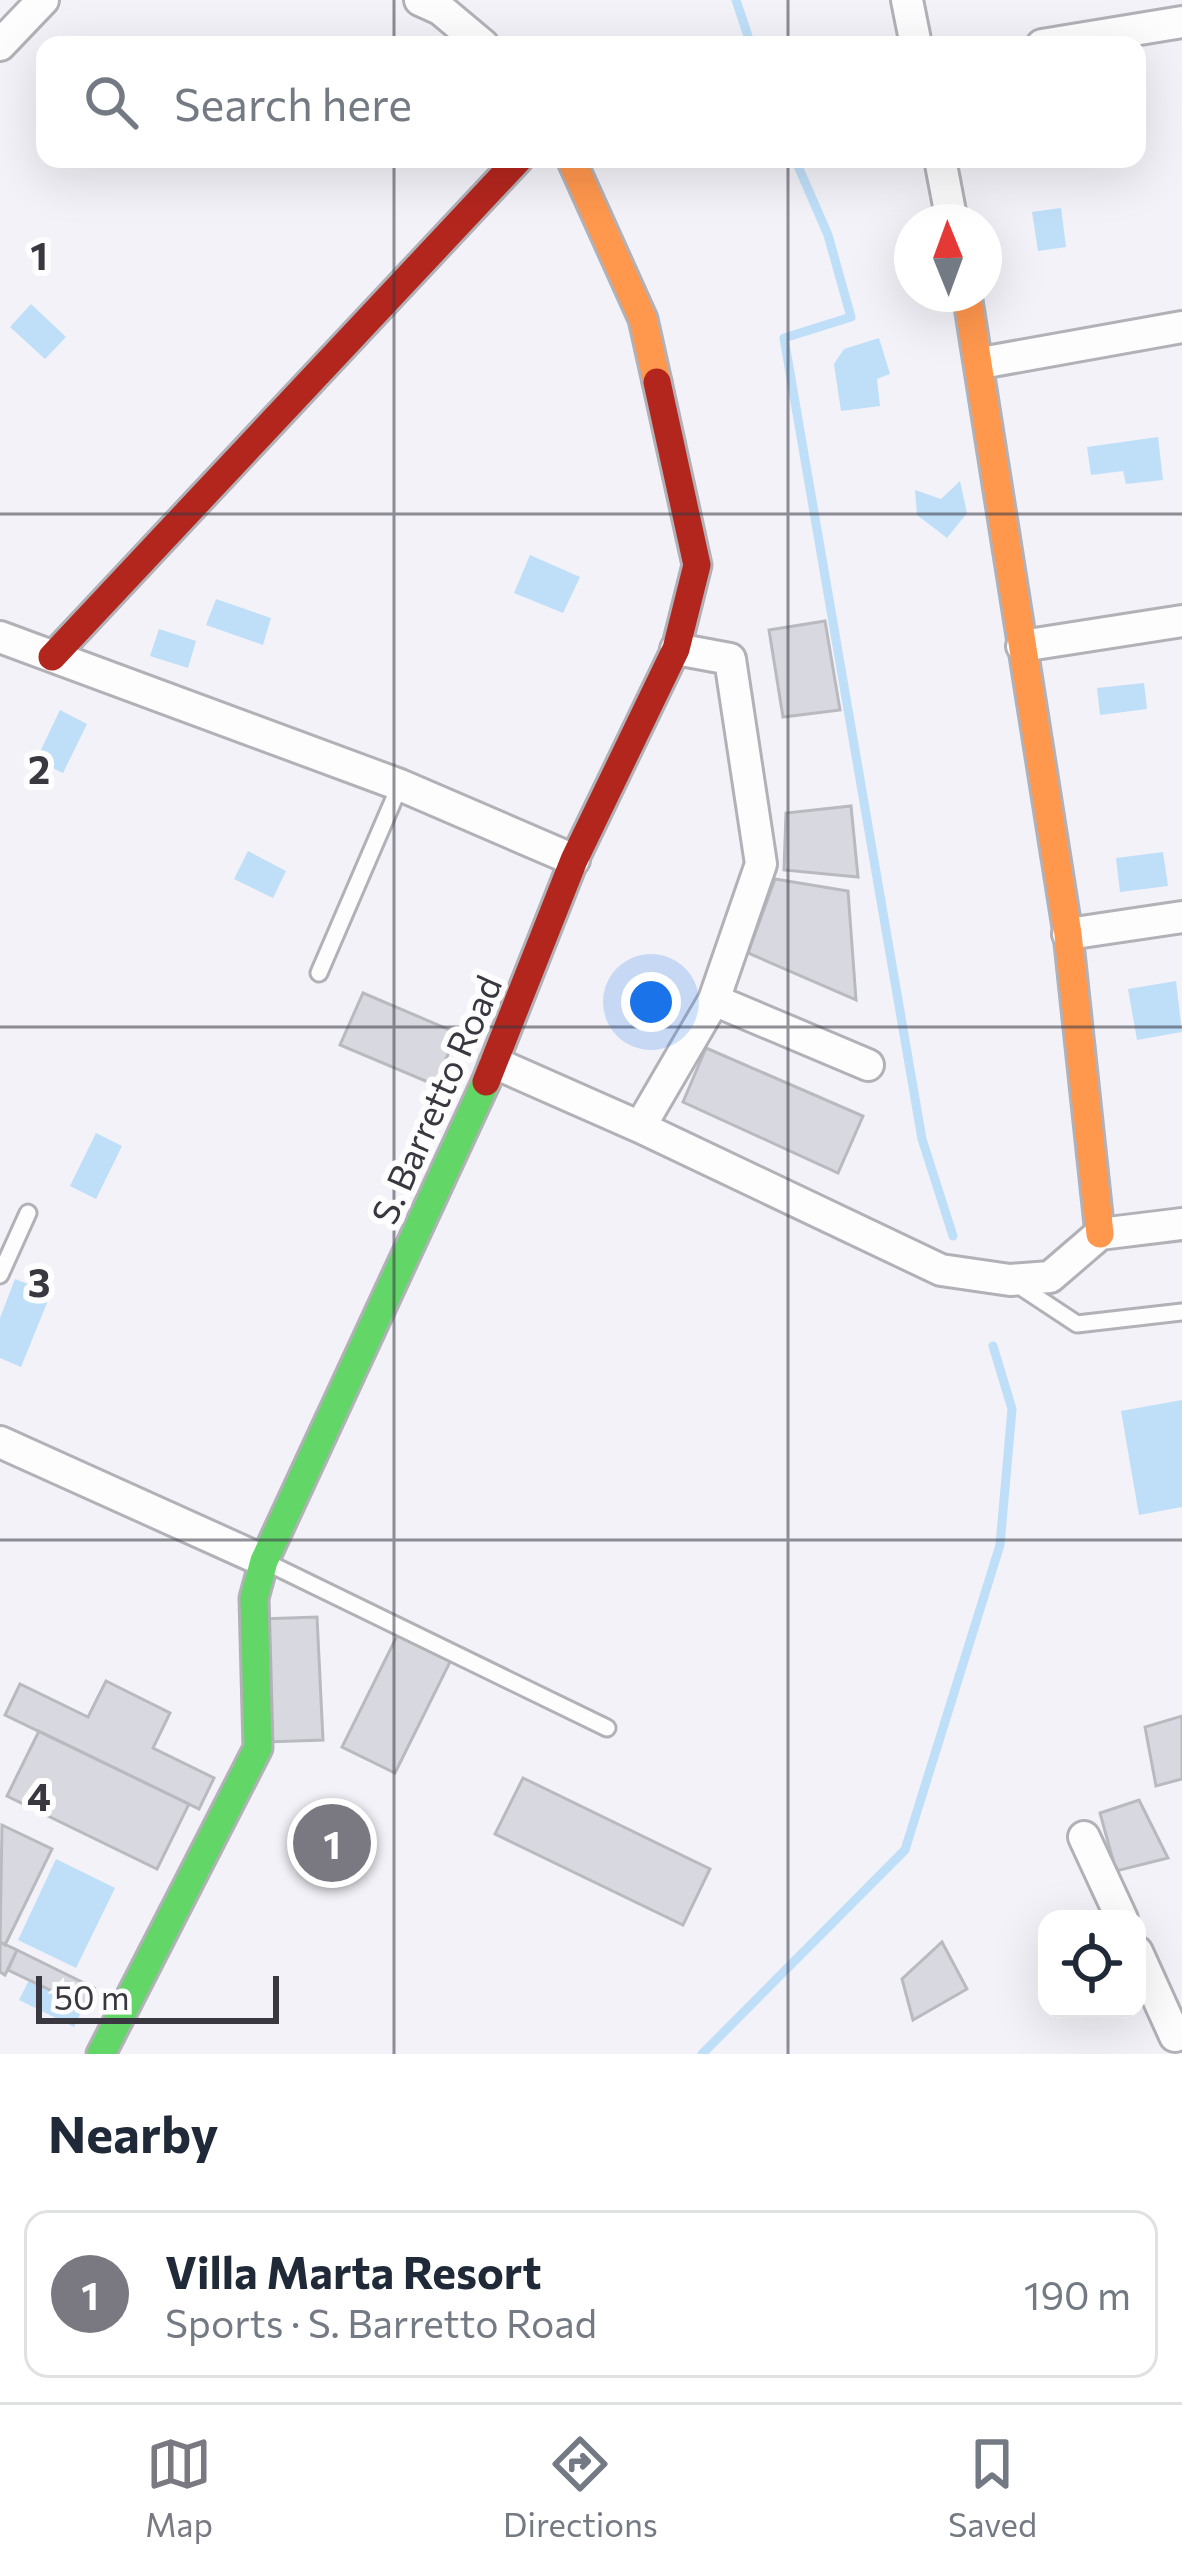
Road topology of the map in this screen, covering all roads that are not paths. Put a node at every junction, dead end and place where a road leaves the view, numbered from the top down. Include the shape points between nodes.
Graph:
1 (43, 0) edge
2 (907, 0) edge
3 (433, 3) edge
4 (1182, 22) edge
5 (472, 36) edge
6 (914, 36) edge
7 (1097, 36) edge
8 (0, 45) edge
9 (511, 168) edge
10 (575, 168) edge
11 (942, 168) edge
12 (949, 204) edge
13 (971, 312) edge
14 (1182, 327) edge
15 (981, 363) junction
16 (1182, 621) edge
17 (0, 637) edge
18 (1022, 646) junction
19 (676, 649) junction
20 (52, 657) junction
21 (400, 785) junction
22 (574, 860) junction
23 (1182, 917) edge
24 (1068, 934) junction
25 (319, 973) dead end
26 (714, 1000) junction
27 (495, 1063) junction
28 (868, 1065) dead end
29 (640, 1127) junction
30 (28, 1213) dead end
31 (1182, 1224) edge
32 (1100, 1234) junction
33 (0, 1275) edge
34 (1010, 1280) junction
35 (1182, 1312) edge
36 (0, 1442) edge
37 (264, 1561) junction
38 (607, 1728) dead end
39 (1084, 1837) dead end
40 (1118, 1910) edge
41 (1146, 1975) edge
42 (1171, 2040) edge
43 (101, 2054) edge

1 - 8 street
2 - 6 street
3 - 5 street
4 - 7 street
9 - 20 street
10 - 19 street, S. Barretto Road via 643,319 697,565
11 - 12 street
13 - 15 street
14 - 15 street
15 - 18 street
16 - 18 street
17 - 20 street
18 - 24 street
19 - 22 street, S. Barretto Road
19 - 26 street via 730,659 761,864
20 - 21 street
21 - 22 street
21 - 25 lane
22 - 27 street, S. Barretto Road
23 - 24 street
24 - 32 street
26 - 28 street
26 - 29 street
27 - 29 street
27 - 37 street, S. Barretto Road
29 - 34 street via 941,1270
30 - 33 lane
31 - 32 street
32 - 34 street via 1050,1277
34 - 35 lane via 1077,1324
36 - 37 street
37 - 38 lane
37 - 43 street, S. Barretto Road via 254,1598 258,1748
39 - 40 street
41 - 42 street

